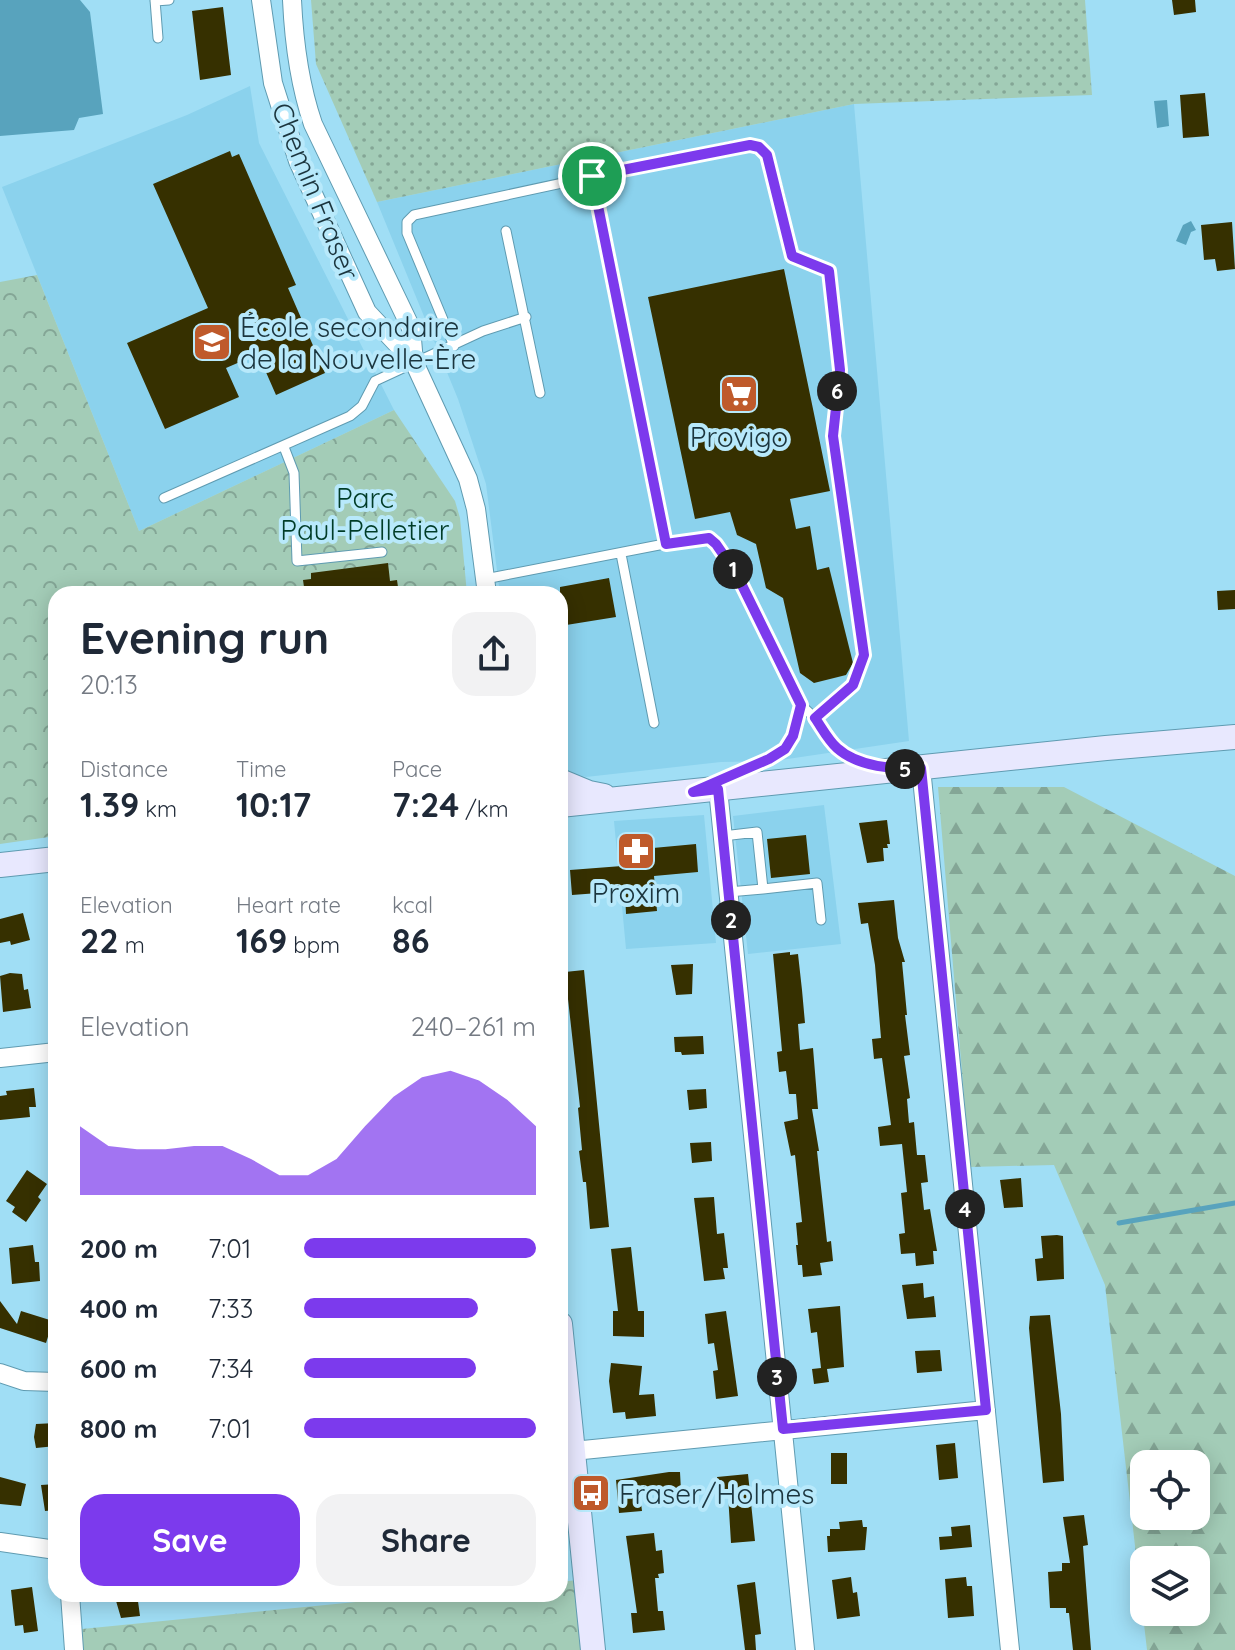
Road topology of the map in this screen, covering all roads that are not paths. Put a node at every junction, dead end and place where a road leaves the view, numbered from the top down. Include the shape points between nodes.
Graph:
1 (169, 0) edge
2 (261, 0) edge
3 (292, 0) edge
4 (155, 1) edge
5 (158, 38) dead end
6 (303, 93) junction
7 (279, 103) junction
8 (592, 176) junction
9 (506, 231) dead end
10 (526, 317) junction
11 (454, 346) junction
12 (414, 362) junction
13 (540, 393) dead end
14 (284, 447) junction
15 (164, 498) dead end
16 (666, 544) junction
17 (382, 552) dead end
18 (621, 554) junction
19 (486, 586) edge
20 (801, 705) junction
21 (815, 718) junction
22 (654, 723) dead end
23 (1235, 728) edge
24 (1235, 737) edge
25 (1106, 748) junction
26 (910, 769) junction
27 (568, 784) edge
28 (718, 789) junction
29 (693, 792) junction
30 (622, 799) junction
31 (568, 804) edge
32 (723, 836) junction
33 (48, 860) edge
34 (0, 865) edge
35 (763, 889) junction
36 (728, 892) junction
37 (821, 920) dead end
38 (48, 1053) edge
39 (0, 1058) edge
40 (0, 1373) edge
41 (48, 1382) edge
42 (568, 1404) edge
43 (986, 1410) junction
44 (783, 1429) junction
45 (573, 1451) junction
46 (569, 1497) edge
47 (0, 1542) edge
48 (48, 1549) edge
49 (71, 1602) edge
50 (74, 1650) edge
51 (593, 1650) edge
52 (805, 1650) edge
53 (1010, 1650) edge

1 - 4 lane
2 - 7 street, Chemin Fraser
3 - 6 street, Chemin Fraser
4 - 5 lane
6 - 7 lane
6 - 12 street, Chemin Fraser via 411,328
7 - 12 street, Chemin Fraser via 298,161 367,312
8 - 11 lane via 426,211 407,222 411,245
8 - 16 lane
8 - 21 lane via 734,146 759,147 772,170 792,256 829,271 840,370 833,436 864,655 853,685
9 - 10 lane
10 - 11 lane
10 - 13 lane
11 - 12 lane
12 - 14 lane via 375,381 350,416
12 - 19 street, Chemin Fraser via 472,492
14 - 15 lane
14 - 17 lane via 294,473 297,561
16 - 18 lane
16 - 20 lane via 709,538 716,544 736,573
18 - 19 lane
18 - 22 lane
20 - 21 lane
20 - 29 lane via 785,749
21 - 26 lane via 843,753
23 - 25 main road
24 - 25 main road
25 - 26 main road
26 - 28 main road
26 - 43 street
27 - 30 main road
28 - 29 main road
28 - 32 street
29 - 30 main road
30 - 31 main road
32 - 35 lane via 757,832
32 - 36 street
33 - 34 main road
35 - 36 lane
35 - 37 lane via 817,883
36 - 44 street
38 - 39 street
40 - 41 street
42 - 45 main road
43 - 44 street
43 - 53 street
44 - 45 street
44 - 52 street
45 - 46 main road
46 - 51 main road
47 - 48 street
49 - 50 street

